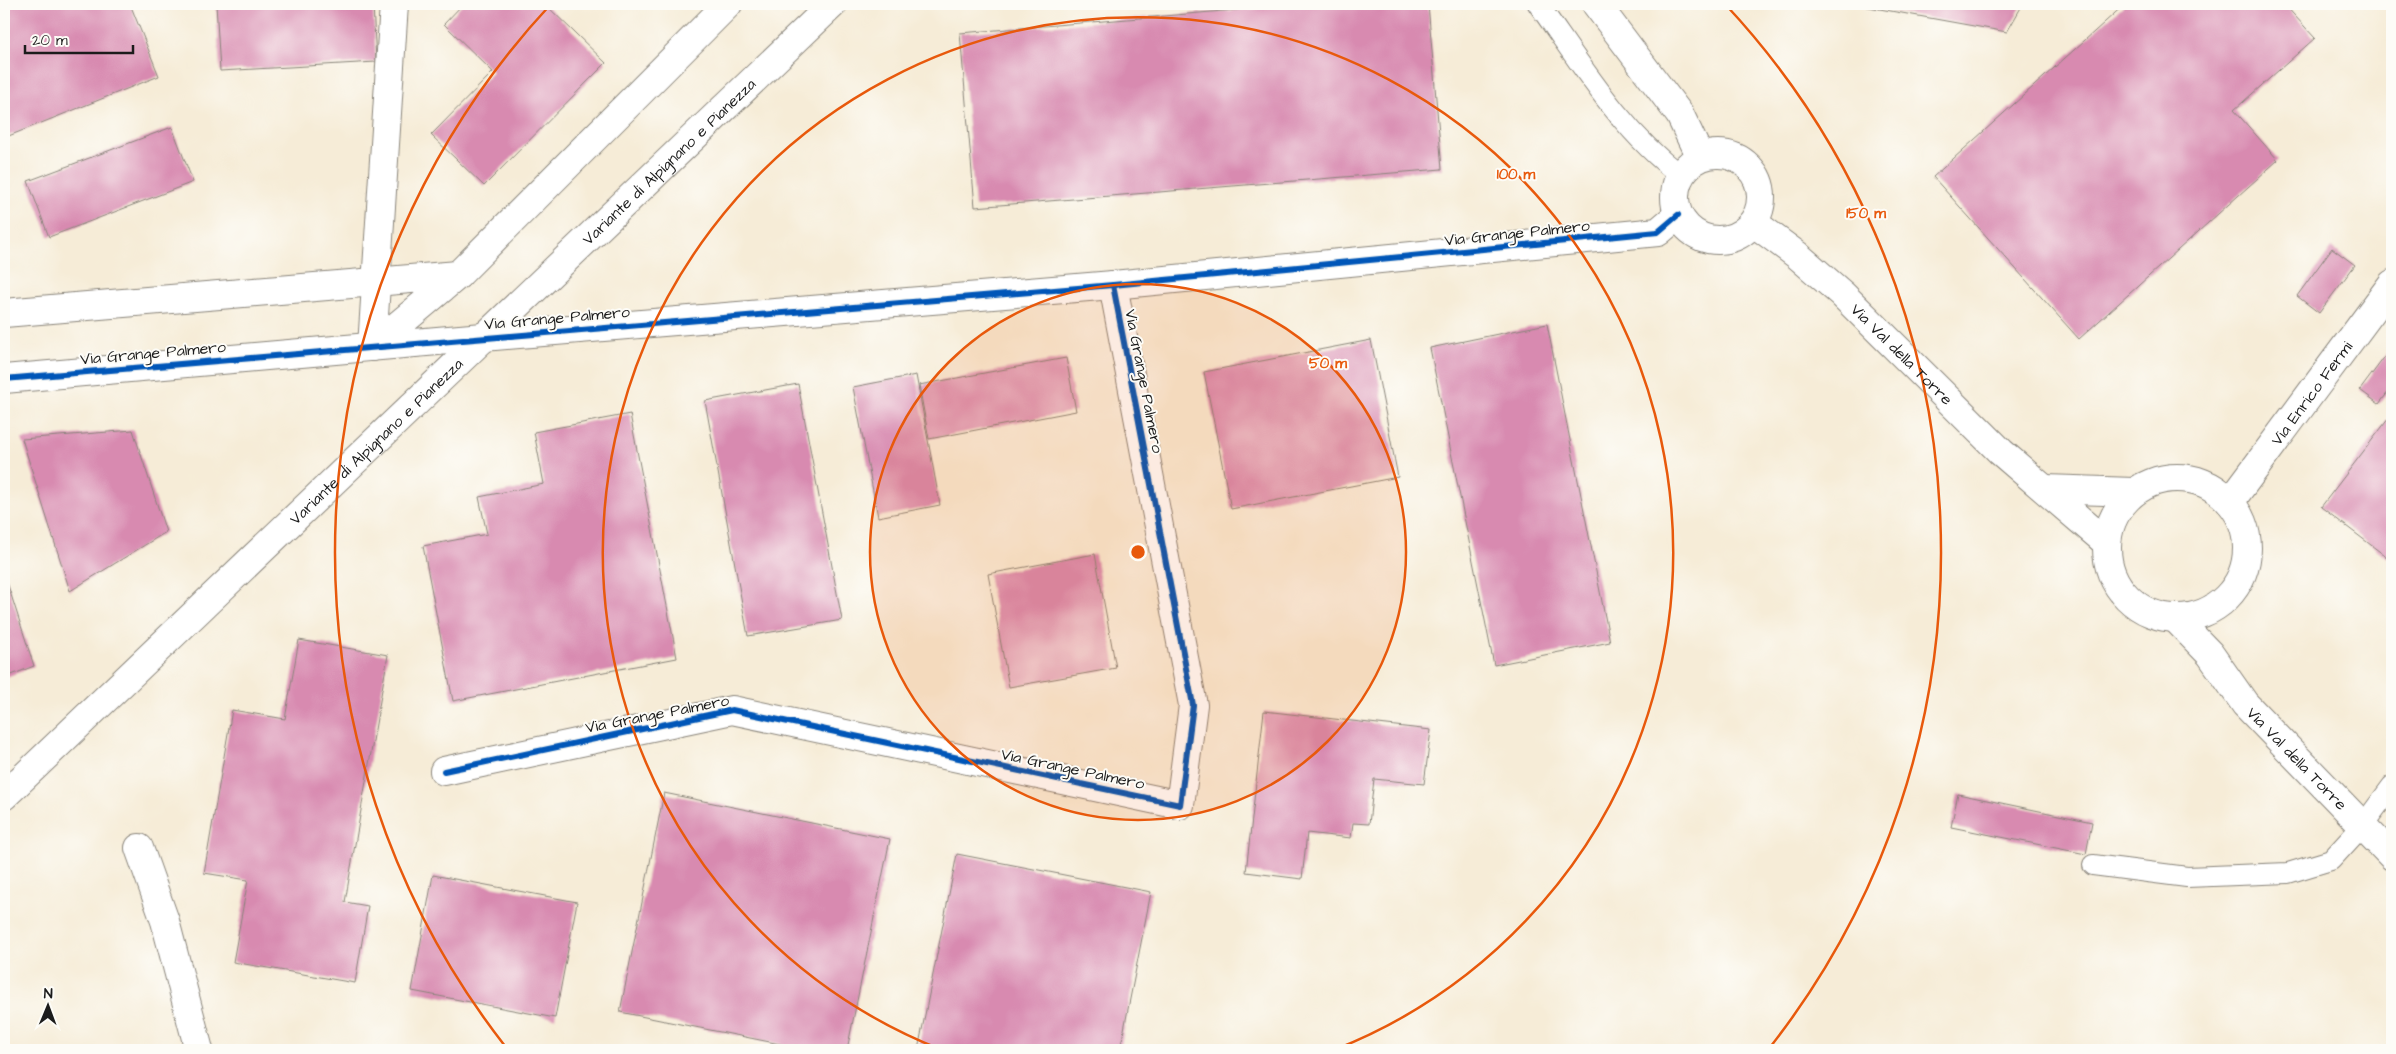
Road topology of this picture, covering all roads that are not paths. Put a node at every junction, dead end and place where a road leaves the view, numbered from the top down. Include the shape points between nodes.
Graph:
1 (394, 4) edge
2 (728, 4) edge
3 (833, 4) edge
4 (1538, 4) edge
5 (1596, 4) edge
6 (1700, 157) junction
7 (1680, 176) junction
8 (1678, 215) junction
9 (1754, 223) junction
10 (458, 275) junction
11 (375, 282) junction
12 (1113, 284) junction
13 (2392, 284) edge
14 (4, 314) edge
15 (483, 337) junction
16 (372, 347) junction
17 (4, 378) edge
18 (2045, 489) junction
19 (2134, 492) junction
20 (2230, 502) junction
21 (2106, 543) junction
22 (2227, 598) junction
23 (2176, 619) junction
24 (2210, 654) junction
25 (444, 771) dead end
26 (2392, 786) edge
27 (4, 796) edge
28 (2363, 825) junction
29 (139, 848) dead end
30 (2392, 856) edge
31 (2093, 865) dead end
32 (199, 1050) edge

1 - 11 street
2 - 10 street
3 - 15 street, Variante di Alpignano e Pianezza
4 - 7 lane via 1611,105 1654,156
5 - 6 street via 1680,115
6 - 7 street
6 - 9 street via 1727,154 1750,167 1759,180 1762,195 1761,210
7 - 8 street via 1675,188
8 - 9 street via 1686,227 1714,241 1729,240 1743,234
8 - 12 street, Via Grange Palmero via 1658,232
9 - 18 street, Via Val della Torre via 1842,294 2001,452
10 - 11 street
10 - 16 street
11 - 14 street
11 - 16 street
12 - 15 street, Via Grange Palmero
12 - 25 street, Via Grange Palmero via 1193,705 1180,805 732,710
13 - 20 street, Via Enrico Fermi
15 - 16 street, Via Grange Palmero
15 - 27 street, Variante di Alpignano e Pianezza
16 - 17 street, Via Grange Palmero
18 - 19 street
18 - 21 street, Via Val della Torre
19 - 20 street via 2153,482 2194,480 2214,488
19 - 21 street via 2120,506
20 - 22 street via 2241,519 2247,539 2247,561 2240,581
21 - 23 street via 2109,566 2118,587 2133,604 2154,615
22 - 23 street via 2212,610
22 - 24 street
23 - 24 street, Via Val della Torre
24 - 28 street, Via Val della Torre via 2245,704
26 - 28 lane
28 - 30 street, Via Val della Torre
28 - 31 lane via 2331,860 2288,873 2188,877
29 - 32 street via 165,921

